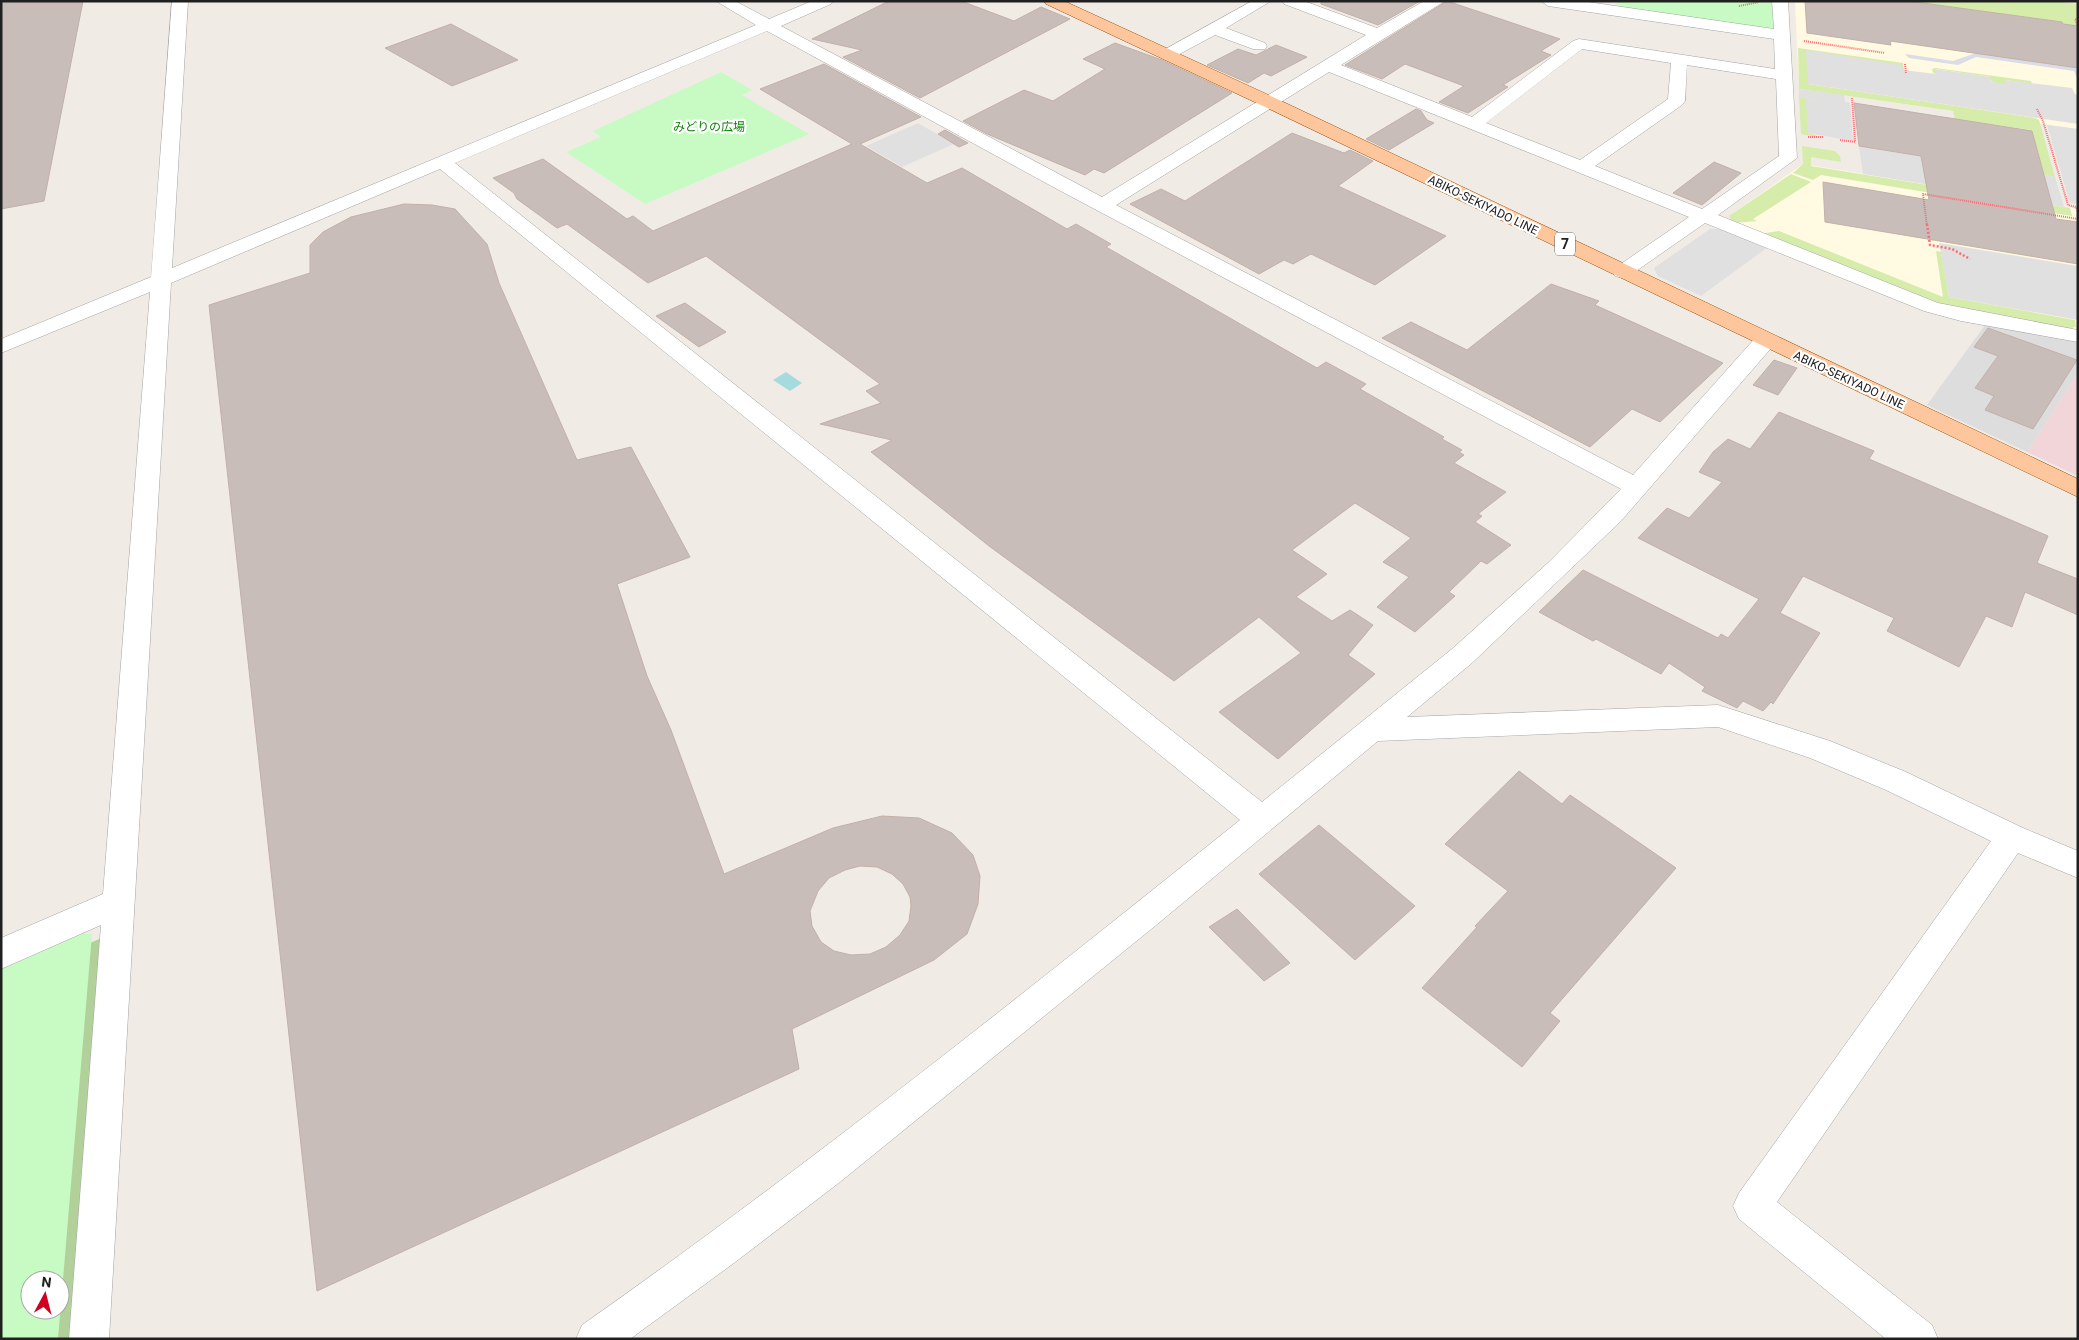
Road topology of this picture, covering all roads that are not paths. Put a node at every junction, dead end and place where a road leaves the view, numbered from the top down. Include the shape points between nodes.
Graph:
1 (180, 1) edge
2 (723, 1) edge
3 (826, 1) edge
4 (1050, 1) edge
5 (1264, 1) edge
6 (1289, 1) edge
7 (1438, 1) edge
8 (1548, 1) edge
9 (1780, 1) edge
10 (768, 26) junction
11 (1214, 30) junction
12 (1378, 34) junction
13 (1781, 35) junction
14 (1259, 46) dead end
15 (1168, 54) junction
16 (1680, 59) junction
17 (1329, 66) junction
18 (1784, 75) junction
19 (1269, 102) junction
20 (1474, 124) junction
21 (442, 162) junction
22 (1582, 167) junction
23 (1103, 205) junction
24 (1704, 216) junction
25 (1622, 272) junction
26 (161, 279) junction
27 (2078, 336) edge
28 (1765, 341) junction
29 (1, 346) edge
30 (1638, 488) junction
31 (2078, 489) edge
32 (1369, 730) junction
33 (1262, 820) junction
34 (2012, 837) junction
35 (2078, 865) edge
36 (118, 904) junction
37 (1, 954) edge
38 (631, 1327) edge
39 (89, 1339) edge
40 (596, 1339) edge
41 (1918, 1339) edge

1 - 26 street
2 - 10 street
3 - 10 street
4 - 15 main road, ABIKO-SEKIYADO LINE / 7
5 - 11 street
6 - 12 street
7 - 12 street
8 - 13 street
9 - 13 street
10 - 21 street
10 - 23 street
11 - 14 street
11 - 15 street
12 - 17 street
13 - 18 street
15 - 19 main road, ABIKO-SEKIYADO LINE / 7
16 - 18 street
16 - 20 street via 1579,44
16 - 22 street via 1676,101
17 - 19 street
17 - 20 street
18 - 24 street via 1788,158
19 - 23 street
19 - 25 main road, ABIKO-SEKIYADO LINE / 7
20 - 22 street
21 - 26 street
21 - 33 street
22 - 24 street
23 - 30 street
24 - 25 street
24 - 27 street via 1931,307
25 - 28 main road, ABIKO-SEKIYADO LINE / 7
26 - 29 street
26 - 36 street
28 - 30 street
28 - 31 main road, ABIKO-SEKIYADO LINE / 7
30 - 32 street via 1558,568 1462,656
32 - 33 street
32 - 34 street via 1718,716 1820,749 1896,781
33 - 38 street via 721,1250
34 - 35 street
34 - 41 street via 1752,1206
36 - 37 street
36 - 39 street
38 - 40 street

